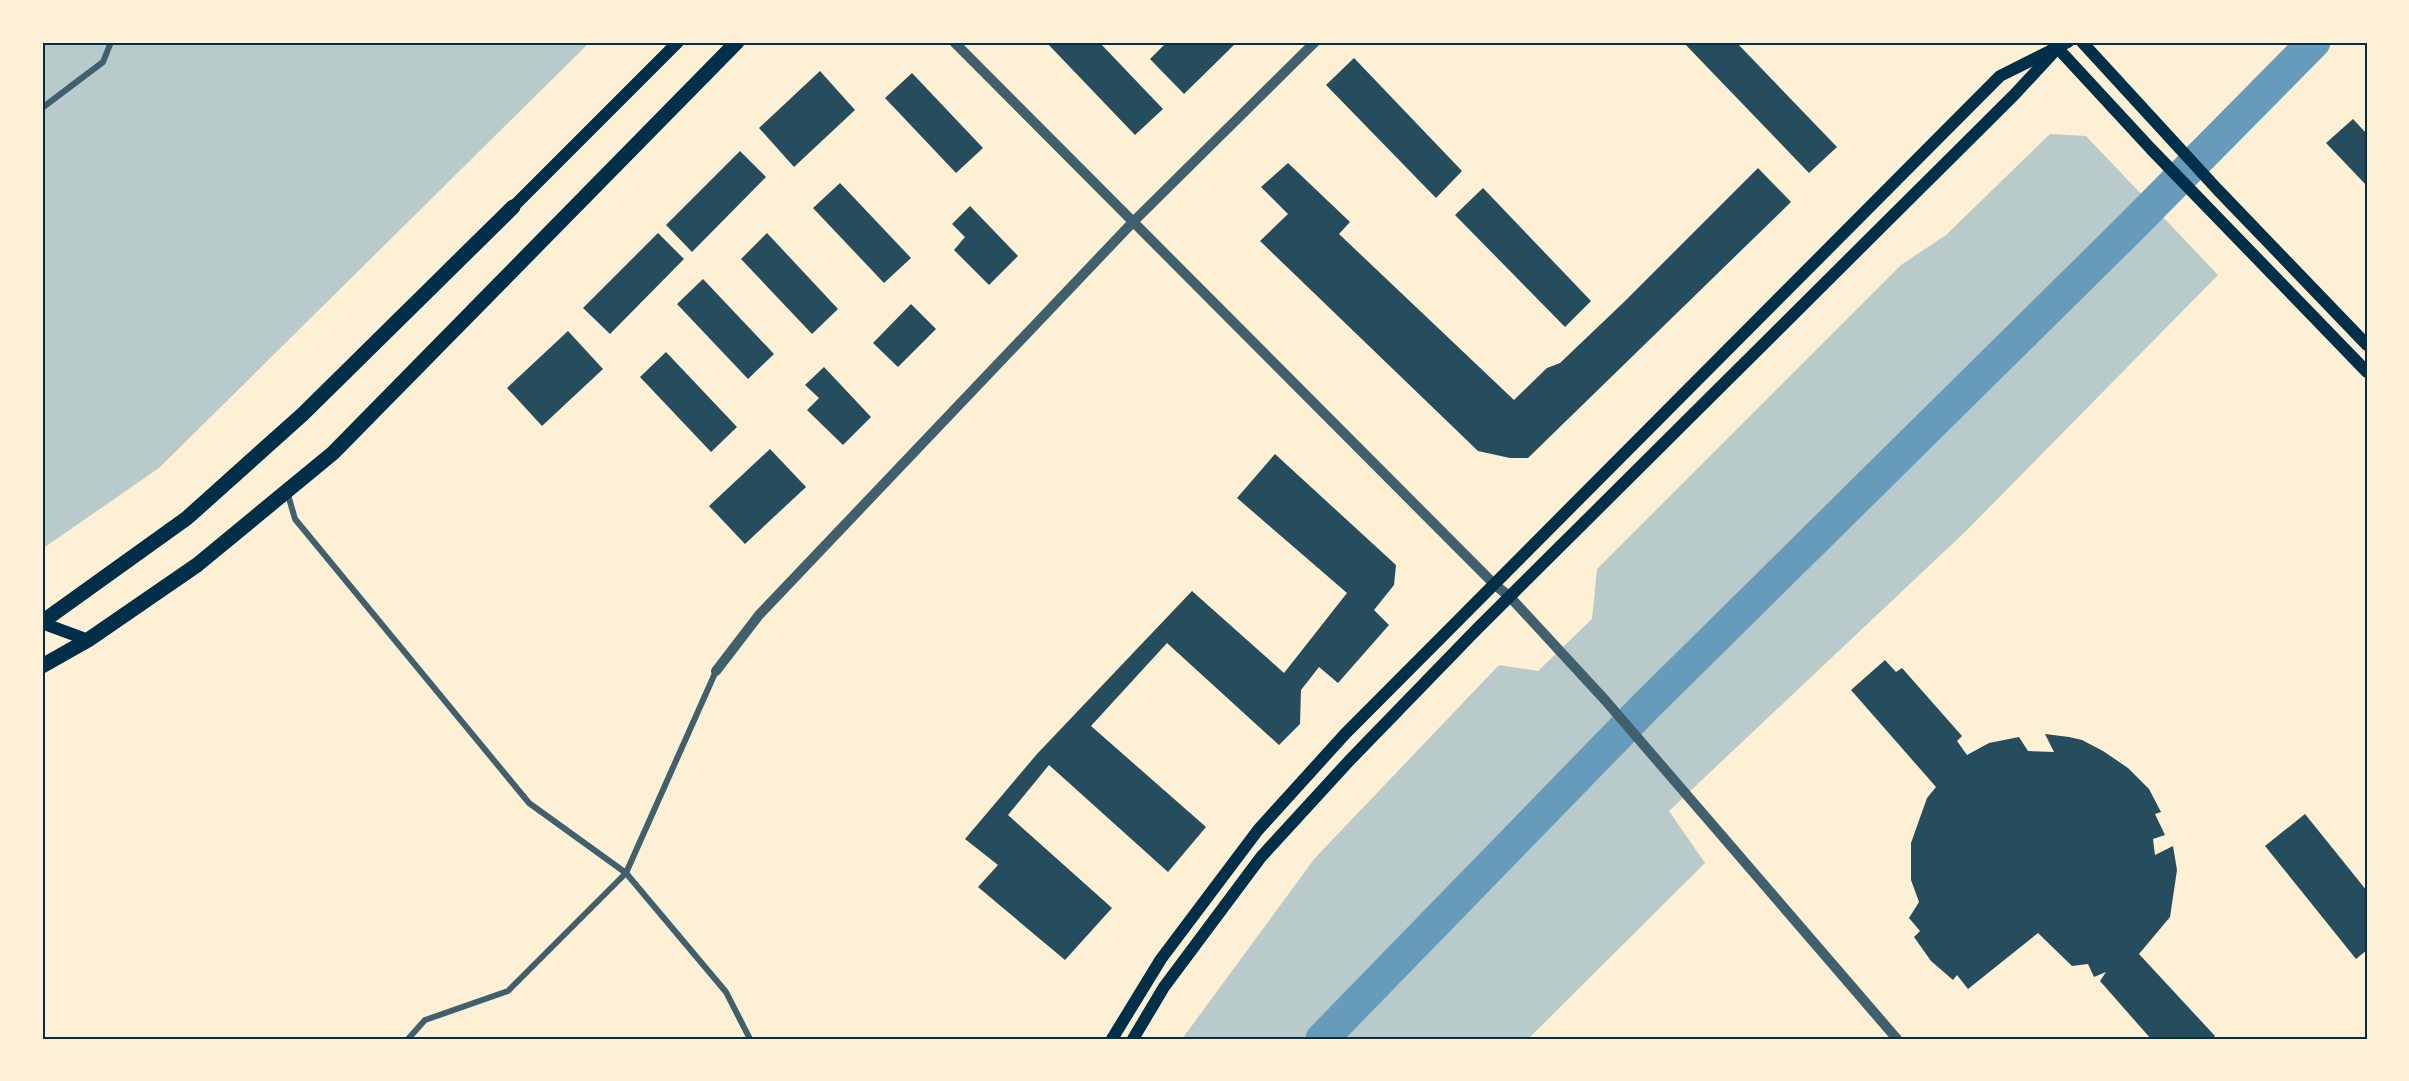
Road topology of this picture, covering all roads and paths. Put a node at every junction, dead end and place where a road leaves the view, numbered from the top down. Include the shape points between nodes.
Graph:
1 (111, 42) edge
2 (678, 42) edge
3 (737, 42) edge
4 (954, 42) edge
5 (1315, 42) edge
6 (2082, 42) edge
7 (2060, 44) edge
8 (42, 108) edge
9 (513, 207) joint
10 (1133, 222) junction
11 (2367, 345) edge
12 (2367, 372) edge
13 (287, 491) junction
14 (1494, 584) junction
15 (1509, 597) junction
16 (42, 623) edge
17 (88, 640) junction
18 (42, 666) edge
19 (716, 671) joint
20 (626, 873) junction
21 (1893, 1038) edge
22 (408, 1039) edge
23 (750, 1039) edge
24 (1112, 1039) edge
25 (1133, 1039) edge

1 - 8 street via 104,62
2 - 9 main road
3 - 13 main road via 333,453
4 - 10 street
5 - 10 street
6 - 11 main road
7 - 12 main road via 2151,149
7 - 14 main road via 2000,76
7 - 15 main road via 1989,120
9 - 16 main road via 303,414 187,518
10 - 14 street
10 - 19 street via 759,615
13 - 17 main road via 197,565
13 - 20 street via 295,519 530,803
14 - 15 street
14 - 24 main road via 1345,734 1258,830 1161,959
15 - 21 street via 1662,765
15 - 25 main road via 1349,761 1262,857 1164,987
16 - 17 main road
17 - 18 main road
19 - 20 street
20 - 22 street via 508,991 425,1020
20 - 23 street via 726,992

